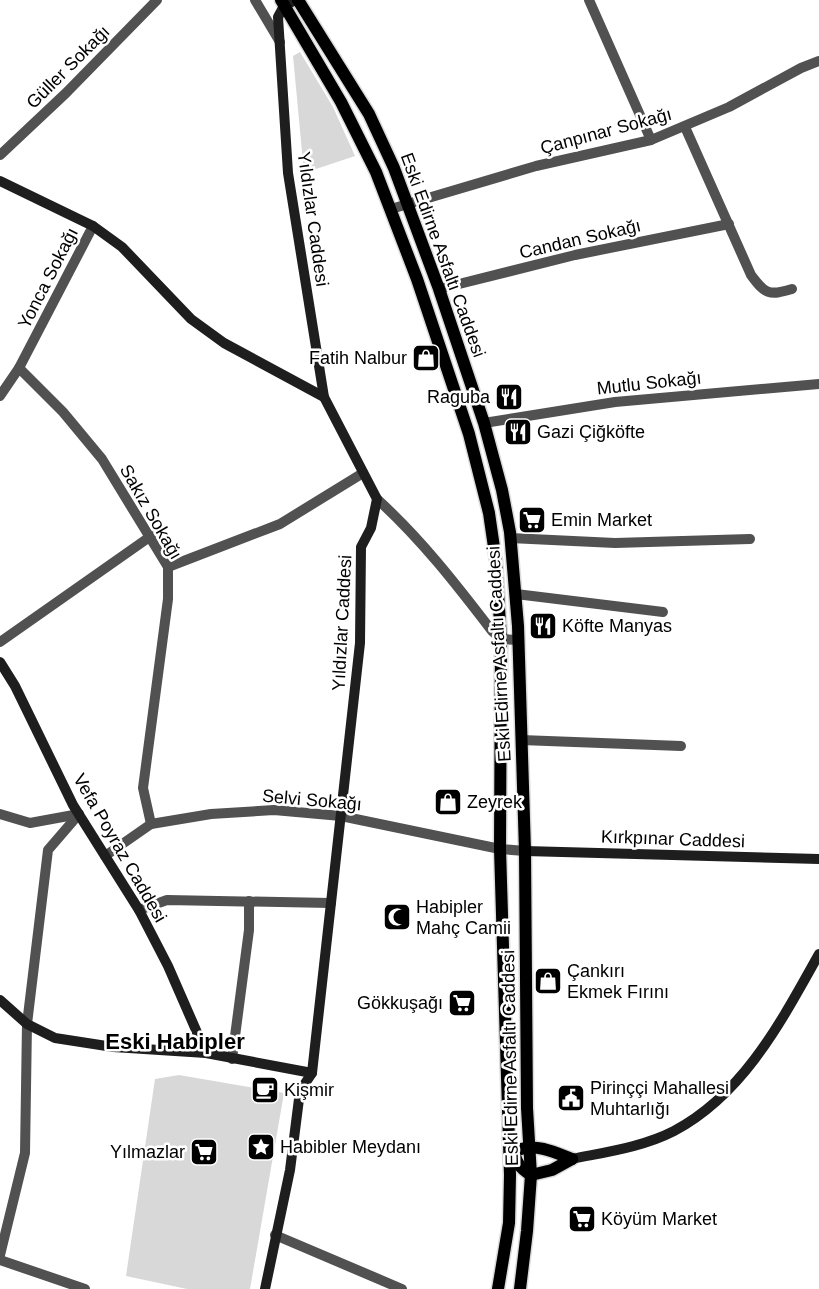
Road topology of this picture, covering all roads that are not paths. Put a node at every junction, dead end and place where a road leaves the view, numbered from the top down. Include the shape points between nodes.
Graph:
1 (157, 0) edge
2 (255, 0) edge
3 (589, 0) edge
4 (290, 1) edge
5 (280, 42) junction
6 (819, 61) edge
7 (684, 127) junction
8 (651, 140) junction
9 (0, 155) edge
10 (0, 181) edge
11 (407, 203) junction
12 (391, 209) junction
13 (729, 224) junction
14 (93, 226) junction
15 (439, 289) junction
16 (792, 289) dead end
17 (19, 368) junction
18 (819, 384) edge
19 (0, 396) edge
20 (324, 398) junction
21 (484, 423) junction
22 (363, 473) junction
23 (377, 499) junction
24 (151, 536) junction
25 (510, 538) junction
26 (750, 539) dead end
27 (168, 567) junction
28 (516, 594) junction
29 (663, 612) dead end
30 (501, 639) junction
31 (519, 640) junction
32 (0, 642) edge
33 (0, 662) edge
34 (521, 740) junction
35 (682, 746) dead end
36 (0, 814) edge
37 (79, 814) junction
38 (341, 816) junction
39 (151, 824) junction
40 (500, 849) junction
41 (525, 851) junction
42 (105, 856) junction
43 (819, 859) edge
44 (249, 901) junction
45 (331, 903) junction
46 (140, 910) junction
47 (819, 954) edge
48 (0, 1000) edge
49 (27, 1024) junction
50 (206, 1053) junction
51 (232, 1058) junction
52 (312, 1073) junction
53 (529, 1147) junction
54 (512, 1158) junction
55 (572, 1158) junction
56 (530, 1175) junction
57 (275, 1236) junction
58 (0, 1255) edge
59 (0, 1260) edge
60 (85, 1289) edge
61 (265, 1289) edge
62 (402, 1289) edge
63 (498, 1289) edge
64 (520, 1289) edge

1 - 9 street, Güller Sokağı
2 - 5 street
3 - 8 street
4 - 5 main road, Yıldızlar Caddesi via 278,17
4 - 11 main road, Eski Edirne Asfaltı Caddesi via 369,114
4 - 12 main road, Eski Edirne Asfaltı Caddesi via 376,172
5 - 20 main road, Yıldızlar Caddesi via 288,173
6 - 7 street, Çanpınar Sokağı
7 - 8 street, Çanpınar Sokağı
7 - 13 street
8 - 11 street, Çanpınar Sokağı via 536,166
10 - 14 main road
11 - 12 street, Çanpınar Sokağı
11 - 15 main road, Eski Edirne Asfaltı Caddesi
12 - 30 main road, Eski Edirne Asfaltı Caddesi via 480,475 496,561
13 - 15 street, Candan Sokağı via 576,255
13 - 16 street via 739,251 762,290 778,293
14 - 17 street, Yonca Sokağı
14 - 20 main road via 122,247 191,319 224,342
15 - 21 main road, Eski Edirne Asfaltı Caddesi
17 - 19 street, Yonca Sokağı
17 - 24 street, Sakız Sokağı via 63,412 102,459
18 - 21 street, Mutlu Sokağı via 615,402
20 - 22 main road, Yıldızlar Caddesi
21 - 25 main road, Eski Edirne Asfaltı Caddesi via 502,490
22 - 23 main road, Yıldızlar Caddesi
22 - 27 street via 280,524
23 - 30 street via 442,565
23 - 38 main road, Yıldızlar Caddesi via 371,528 362,547 360,643
24 - 27 street, Sakız Sokağı
24 - 32 street
25 - 26 street via 614,543
25 - 28 main road, Eski Edirne Asfaltı Caddesi
27 - 39 street, Sakız Sokağı via 168,599 143,788
28 - 29 street
28 - 31 main road, Eski Edirne Asfaltı Caddesi
30 - 31 street
30 - 40 main road, Eski Edirne Asfaltı Caddesi
31 - 34 main road, Eski Edirne Asfaltı Caddesi
33 - 37 main road, Vefa Poyraz Caddesi
34 - 35 street
34 - 41 main road, Eski Edirne Asfaltı Caddesi
36 - 37 street via 30,822
37 - 42 main road, Vefa Poyraz Caddesi
37 - 49 street via 48,850
38 - 39 street, Selvi Sokağı via 265,811 212,814
38 - 40 street, Selvi Sokağı
38 - 45 main road, Yıldızlar Caddesi
39 - 42 street, Selvi Sokağı
40 - 41 street, Selvi Sokağı
40 - 54 main road, Eski Edirne Asfaltı Caddesi
41 - 43 main road, Kırkpınar Caddesi
41 - 53 main road, Eski Edirne Asfaltı Caddesi
42 - 46 main road, Vefa Poyraz Caddesi
44 - 45 street
44 - 46 street via 167,900
44 - 51 street via 249,930
45 - 52 main road, Yıldızlar Caddesi
46 - 50 main road, Vefa Poyraz Caddesi
47 - 55 main road via 763,1048 718,1100 673,1132 615,1151
48 - 49 main road
49 - 50 main road via 55,1038 113,1047
49 - 58 street via 25,1154
50 - 51 main road
51 - 52 main road
52 - 57 main road, Yıldızlar Caddesi via 300,1092 290,1170
53 - 54 main road
53 - 55 main road
53 - 56 main road, Eski Edirne Asfaltı Caddesi
54 - 56 main road
54 - 63 main road, Eski Edirne Asfaltı Caddesi via 509,1223
55 - 56 main road via 552,1170
56 - 64 main road, Eski Edirne Asfaltı Caddesi
57 - 61 main road
57 - 62 street
59 - 60 street

